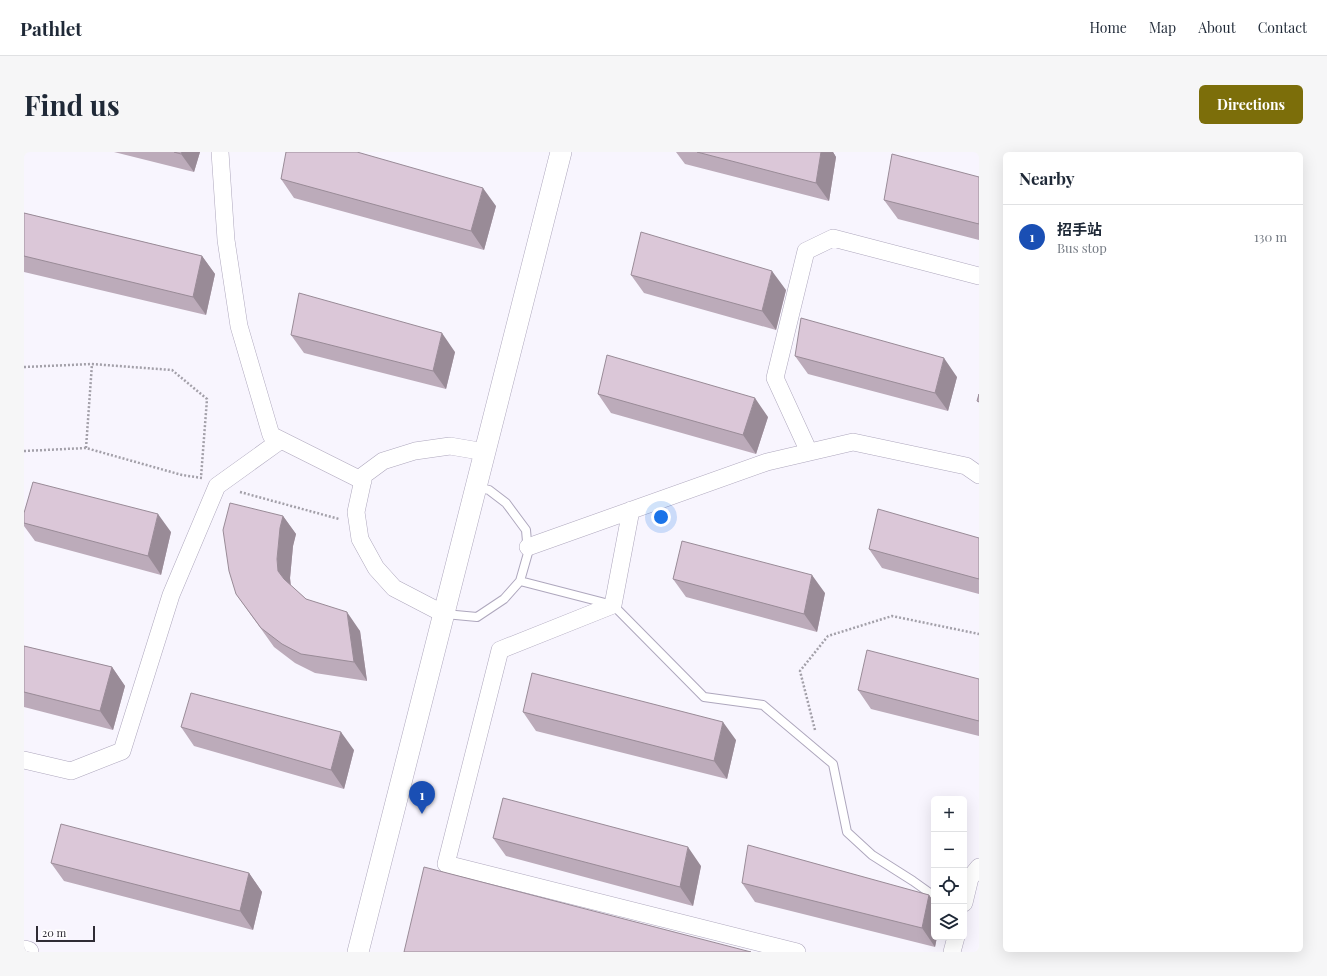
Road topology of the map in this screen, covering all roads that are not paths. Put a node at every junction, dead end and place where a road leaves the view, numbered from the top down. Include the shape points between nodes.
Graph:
1 (220, 152) edge
2 (561, 152) edge
3 (979, 276) edge
4 (281, 440) junction
5 (485, 452) junction
6 (809, 452) junction
7 (979, 475) edge
8 (363, 481) junction
9 (476, 487) junction
10 (631, 510) junction
11 (528, 547) junction
12 (520, 581) junction
13 (613, 605) junction
14 (444, 614) junction
15 (24, 760) edge
16 (979, 867) edge
17 (967, 890) edge
18 (931, 894) edge
19 (955, 940) edge
20 (24, 951) edge
21 (28, 952) edge
22 (358, 952) edge
23 (797, 952) edge
24 (952, 952) edge

1 - 4 street via 226,240 239,326 271,435
2 - 5 street
3 - 6 street via 833,238 806,251 775,378
4 - 8 street
4 - 15 street via 217,486 171,595 122,752 71,770
5 - 8 street via 450,446 415,451 383,461 364,475
5 - 9 street
6 - 7 street via 853,442 966,466
6 - 10 street via 767,462
8 - 14 street via 356,512 360,539 376,568 394,588
9 - 11 lane via 489,490 506,503 526,530
9 - 14 street
10 - 11 street
10 - 13 street
11 - 12 lane
12 - 13 lane
12 - 14 lane via 504,599 476,617
13 - 18 lane via 704,697 763,705 833,764 847,832 872,855
13 - 23 street via 500,650 446,864
14 - 22 street
16 - 17 street via 970,878
19 - 24 street
20 - 21 street

